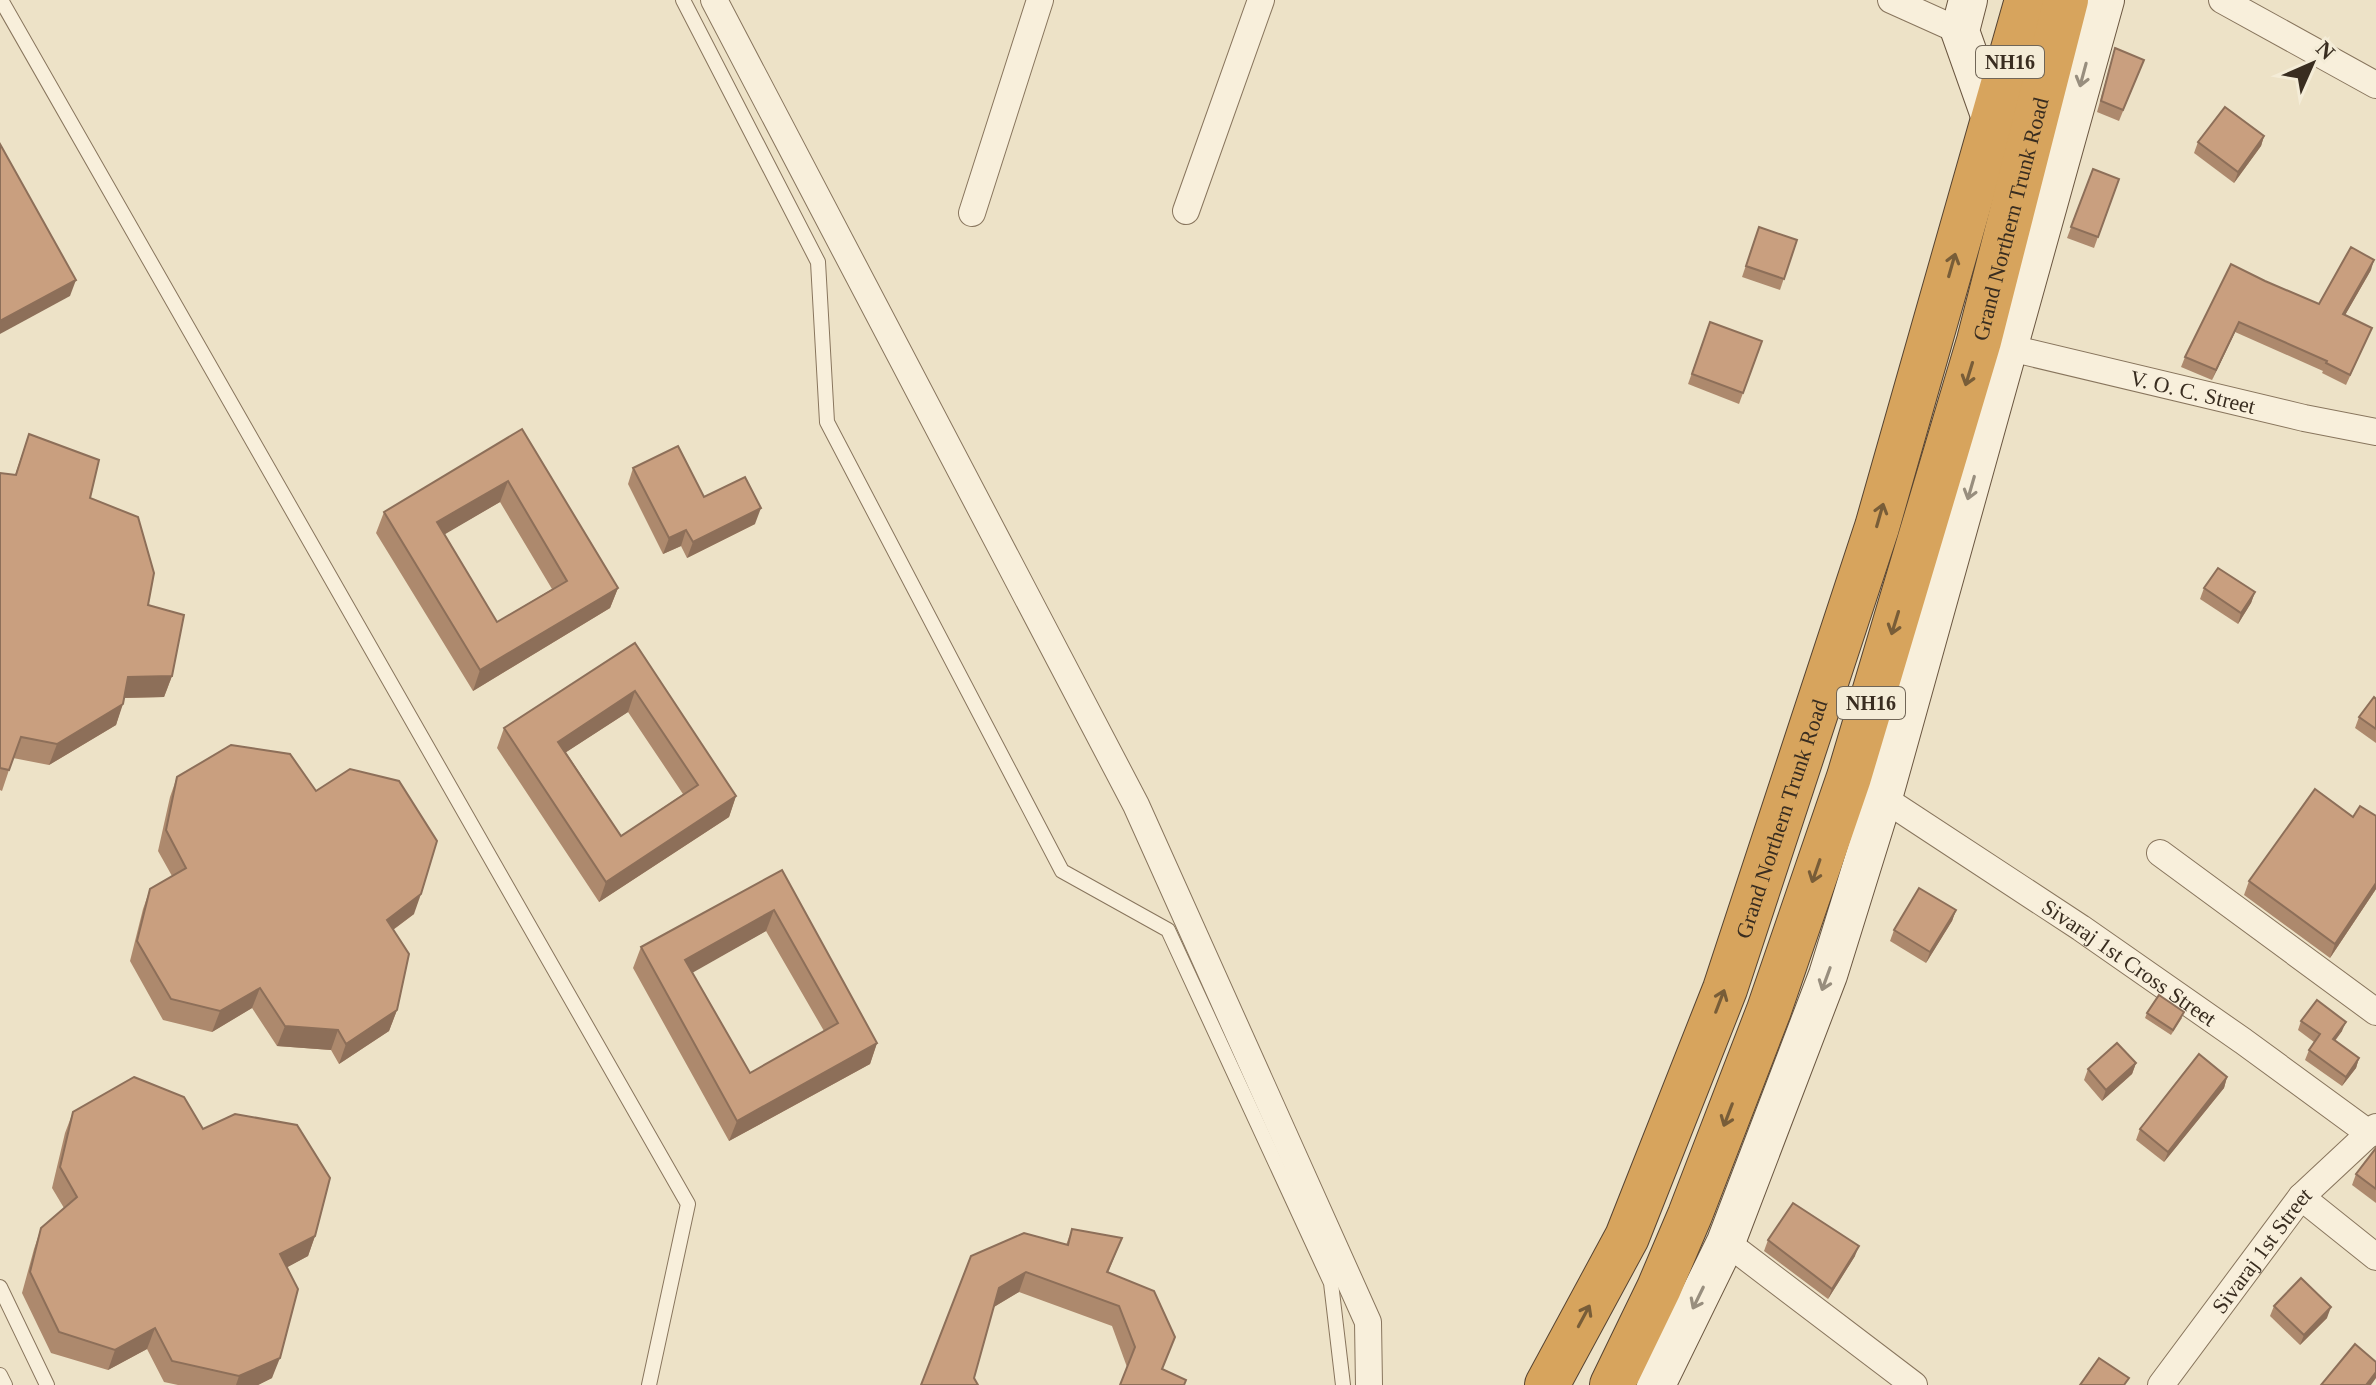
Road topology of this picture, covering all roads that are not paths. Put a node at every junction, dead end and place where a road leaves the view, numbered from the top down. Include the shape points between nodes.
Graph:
1 (1, 0) edge
2 (683, 0) edge
3 (1040, 0) edge
4 (1261, 0) edge
5 (1891, 0) edge
6 (2027, 0) edge
7 (2066, 0) edge
8 (2105, 0) edge
9 (2222, 0) edge
10 (717, 2) edge
11 (1964, 16) edge
12 (2376, 85) edge
13 (1993, 124) junction
14 (1186, 211) dead end
15 (972, 213) dead end
16 (2010, 348) junction
17 (2376, 432) edge
18 (1883, 798) junction
19 (2160, 853) dead end
20 (2376, 1012) edge
21 (2373, 1130) edge
22 (2301, 1197) junction
23 (1726, 1242) junction
24 (2376, 1257) edge
25 (0, 1287) edge
26 (0, 1375) edge
27 (5, 1385) edge
28 (47, 1385) edge
29 (649, 1385) edge
30 (1343, 1385) edge
31 (1369, 1385) edge
32 (1547, 1385) edge
33 (1612, 1385) edge
34 (1656, 1385) edge
35 (1914, 1385) edge
36 (2161, 1385) edge

1 - 29 lane via 688,1204
2 - 30 lane via 818,262 827,422 1062,871 1168,930 1331,1283
3 - 15 street
4 - 14 street
5 - 11 street
6 - 13 highway, Grand Northern Trunk Road / NH16
7 -> 33 highway, Grand Northern Trunk Road / NH16 via 1979,341 1849,777 1769,1010 1690,1215
8 -> 16 street
9 - 12 street
10 - 31 street via 1136,805 1368,1322
11 - 13 street
32 -> 13 highway, Grand Northern Trunk Road / NH16 via 1627,1237 1725,989 1877,527
16 - 17 street, V. O. C. Street
16 -> 18 street
18 - 21 street, Sivaraj 1st Cross Street via 2094,936
18 -> 23 street via 1828,975
19 - 20 street
21 - 22 street, Sivaraj 1st Street
22 - 24 street
22 - 36 street, Sivaraj 1st Street
23 -> 34 street
23 - 35 street
25 - 28 lane
26 - 27 lane

